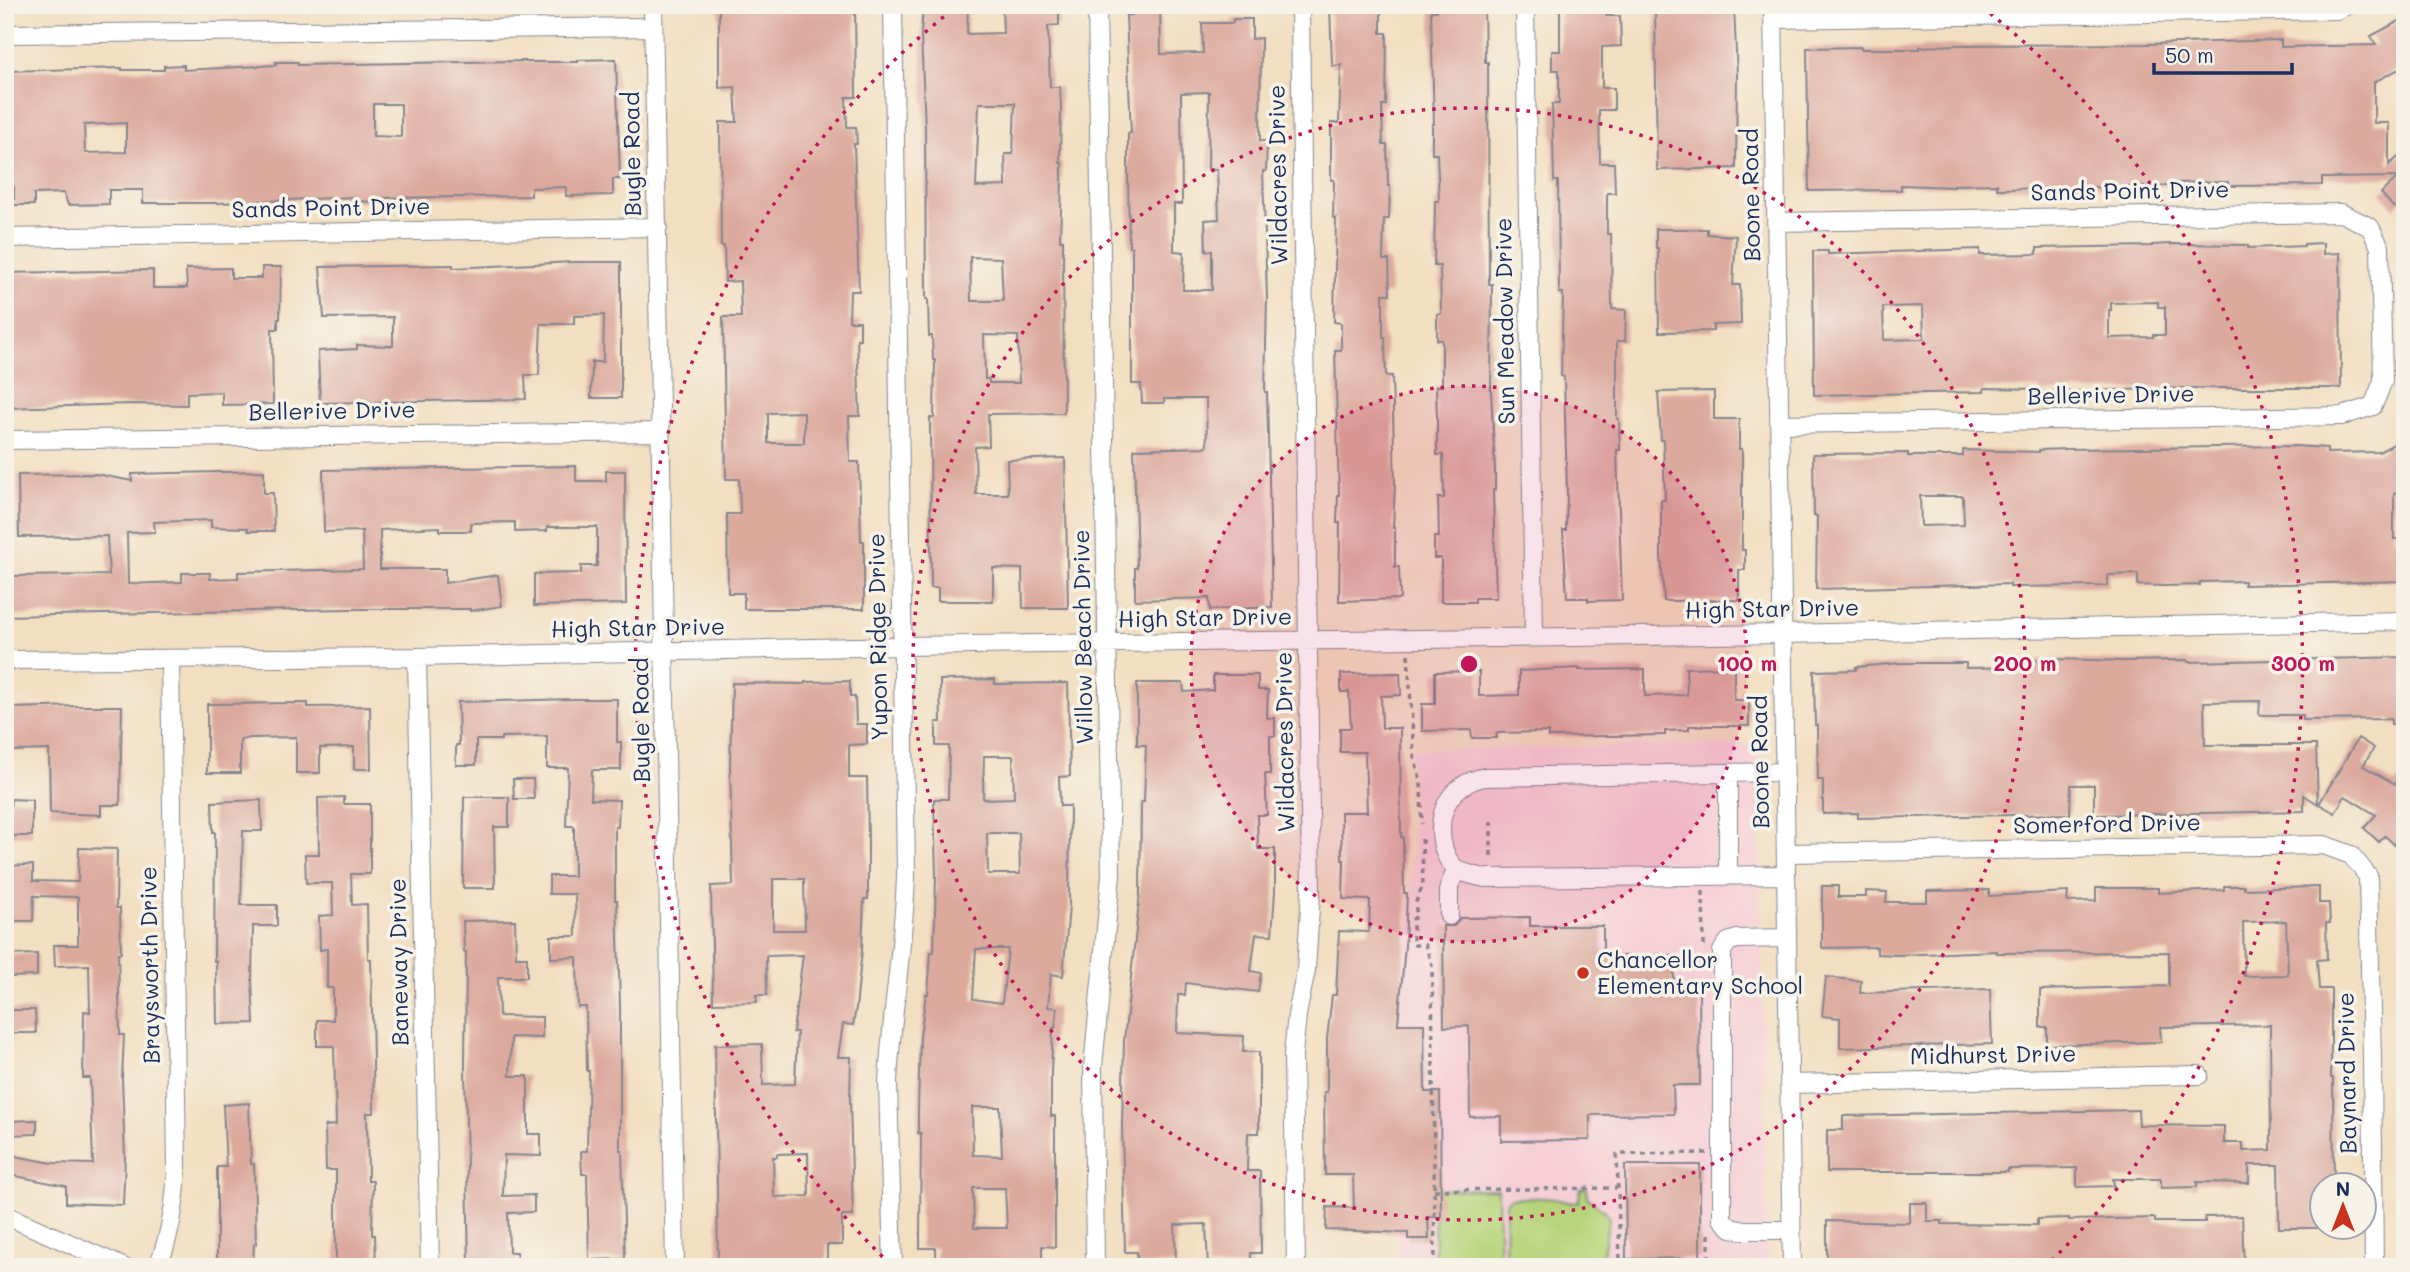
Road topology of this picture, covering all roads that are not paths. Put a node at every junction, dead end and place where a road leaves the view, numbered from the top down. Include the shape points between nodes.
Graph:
1 (653, 5) edge
2 (893, 5) edge
3 (1097, 5) edge
4 (1300, 5) edge
5 (1525, 5) edge
6 (2348, 5) edge
7 (1773, 12) edge
8 (653, 27) junction
9 (5, 34) edge
10 (1776, 222) junction
11 (658, 227) junction
12 (5, 238) edge
13 (2382, 338) joint
14 (1779, 424) junction
15 (660, 432) junction
16 (5, 440) edge
17 (2405, 621) edge
18 (1782, 635) junction
19 (1534, 637) junction
20 (1308, 641) junction
21 (1107, 643) junction
22 (903, 646) junction
23 (664, 652) junction
24 (417, 657) junction
25 (170, 659) junction
26 (5, 660) edge
27 (1784, 772) junction
28 (1728, 773) junction
29 (1786, 853) junction
30 (1457, 869) junction
31 (1728, 875) junction
32 (1786, 875) junction
33 (1450, 916) dead end
34 (2369, 926) joint
35 (1787, 938) junction
36 (2199, 1075) dead end
37 (1789, 1084) junction
38 (5, 1215) edge
39 (1791, 1230) junction
40 (123, 1267) edge
41 (158, 1267) edge
42 (430, 1267) edge
43 (675, 1267) edge
44 (892, 1267) edge
45 (1095, 1267) edge
46 (1296, 1267) edge
47 (1792, 1267) edge
48 (2374, 1267) edge

1 - 8 street, Bugle Road
2 - 22 street, Yupon Ridge Drive
3 - 21 street, Willow Beach Drive
4 - 20 street, Wildacres Drive
5 - 19 street, Sun Meadow Drive
6 - 7 street via 2337,10
7 - 10 street, Boone Road
8 - 9 street
8 - 11 street, Bugle Road
10 - 13 street, Sands Point Drive via 2341,212 2370,227 2380,247
10 - 14 street, Boone Road
11 - 12 street, Sands Point Drive
11 - 15 street, Bugle Road
13 - 14 street, Bellerive Drive via 2383,382 2373,406 2342,416
14 - 18 street, Boone Road
15 - 16 street, Bellerive Drive
15 - 23 street, Bugle Road
17 - 18 street, High Star Drive
18 - 19 street, High Star Drive
18 - 27 street, Boone Road
19 - 20 street, High Star Drive
20 - 21 street, High Star Drive
20 - 46 street, Wildacres Drive via 1311,892 1306,970 1293,1054
21 - 22 street, High Star Drive
21 - 45 street, Willow Beach Drive via 1111,875 1093,1067
22 - 23 street, High Star Drive
22 - 44 street, Yupon Ridge Drive via 904,919 888,1083
23 - 24 street, High Star Drive
23 - 43 street, Bugle Road
24 - 25 street, High Star Drive
24 - 42 street, Baneway Drive
25 - 26 street, High Star Drive
25 - 41 street, Braysworth Drive via 177,1169 175,1208
27 - 28 street
27 - 29 street, Boone Road
28 - 30 street via 1473,779 1455,791 1442,813 1444,849
28 - 31 street
29 - 32 street, Boone Road
29 - 34 street, Somerford Drive via 2325,845 2351,855 2368,876
30 - 31 street via 1485,878
30 - 33 street via 1449,887
31 - 32 street
32 - 35 street, Boone Road
34 - 48 street, Baynard Drive
35 - 37 street, Boone Road
35 - 39 street via 1737,939 1722,951 1722,1219 1741,1230
36 - 37 street, Midhurst Drive
37 - 39 street, Boone Road
38 - 40 street
39 - 47 street, Boone Road

